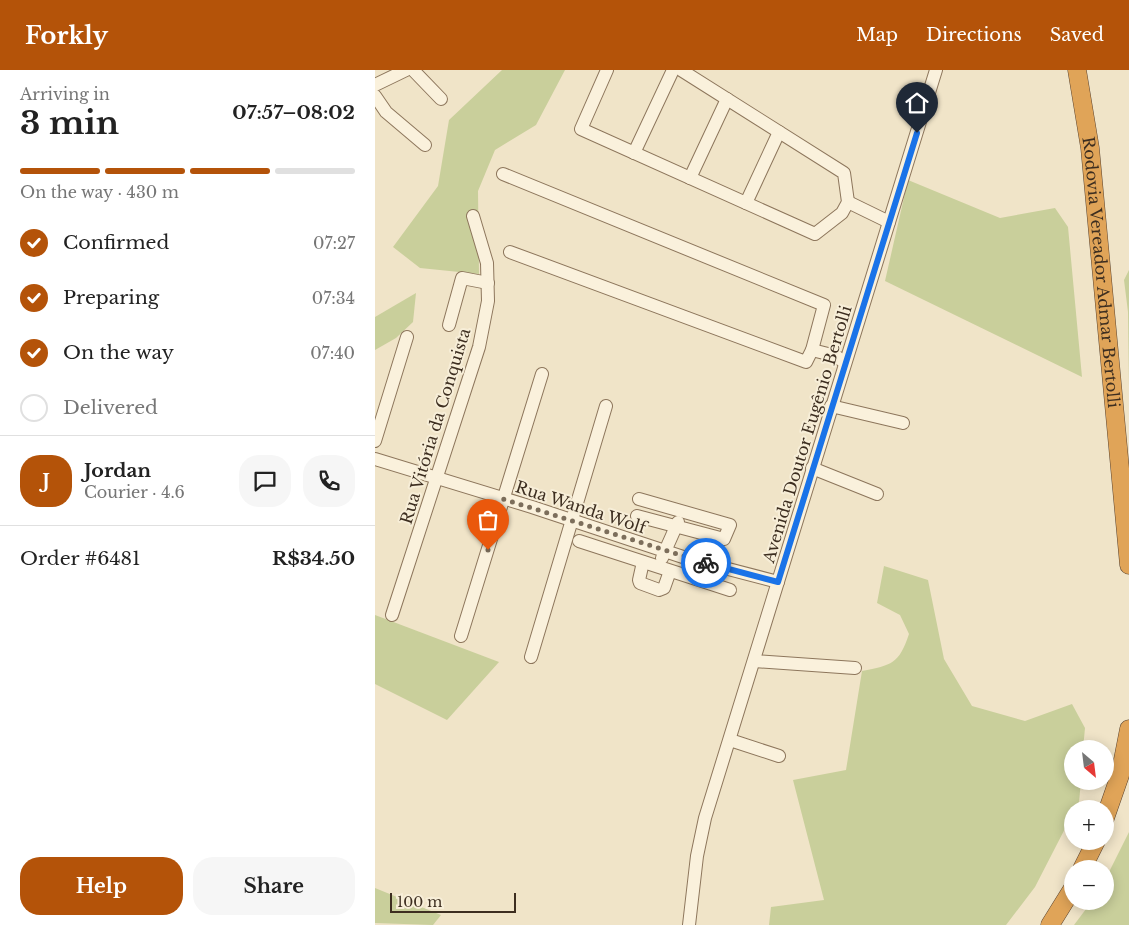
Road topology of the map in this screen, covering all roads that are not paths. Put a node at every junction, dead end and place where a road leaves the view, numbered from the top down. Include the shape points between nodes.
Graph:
1 (406, 70) edge
2 (413, 70) edge
3 (607, 70) edge
4 (673, 70) edge
5 (681, 70) edge
6 (937, 70) edge
7 (1077, 70) edge
8 (375, 85) edge
9 (375, 96) edge
10 (441, 99) dead end
11 (727, 99) junction
12 (779, 132) junction
13 (425, 145) dead end
14 (634, 152) junction
15 (503, 174) dead end
16 (690, 178) junction
17 (848, 202) junction
18 (746, 203) junction
19 (473, 216) dead end
20 (889, 222) junction
21 (510, 252) dead end
22 (488, 283) junction
23 (449, 325) dead end
24 (407, 336) dead end
25 (812, 350) junction
26 (845, 363) junction
27 (542, 374) dead end
28 (606, 406) dead end
29 (825, 414) junction
30 (903, 423) dead end
31 (375, 441) edge
32 (375, 459) edge
33 (813, 468) junction
34 (437, 479) junction
35 (877, 494) dead end
36 (503, 499) junction
37 (639, 499) dead end
38 (682, 512) junction
39 (637, 516) dead end
40 (572, 520) junction
41 (675, 527) junction
42 (579, 542) dead end
43 (664, 551) junction
44 (643, 562) junction
45 (1129, 565) edge
46 (663, 569) junction
47 (778, 582) junction
48 (730, 590) dead end
49 (392, 614) dead end
50 (461, 636) dead end
51 (531, 657) dead end
52 (754, 661) junction
53 (855, 668) dead end
54 (1129, 729) edge
55 (730, 740) junction
56 (779, 756) dead end
57 (1111, 800) edge
58 (1064, 902) edge
59 (689, 925) edge
60 (1050, 925) edge

1 - 8 street
2 - 10 street
3 - 14 street via 581,129
4 - 14 street
5 - 11 street
6 - 20 street, Avenida Doutor Eugênio Bertolli
7 - 45 highway, Rodovia Vereador Admar Bertolli via 1091,156
9 - 13 street via 386,112
11 - 12 street
11 - 16 street
12 - 17 street via 844,173
12 - 18 street
14 - 16 street
15 - 25 street via 823,305
16 - 18 street
17 - 18 street via 842,213 815,234
17 - 20 street
19 - 22 street, Rua Vitória da Conquista via 487,263
20 - 26 street, Avenida Doutor Eugênio Bertolli
21 - 25 street via 806,362
22 - 23 street via 463,278
22 - 34 street, Rua Vitória da Conquista via 488,301 479,347
24 - 31 street
25 - 26 street via 836,356
26 - 29 street, Avenida Doutor Eugênio Bertolli
27 - 36 street
28 - 40 street
29 - 30 street
29 - 33 street, Avenida Doutor Eugênio Bertolli
32 - 34 street, Rua Wanda Wolf
33 - 35 street
33 - 47 street, Avenida Doutor Eugênio Bertolli
34 - 36 street, Rua Wanda Wolf
34 - 49 street, Rua Vitória da Conquista
36 - 40 street, Rua Wanda Wolf
36 - 50 street
37 - 38 street
38 - 41 street
38 - 41 street via 730,525 724,539
39 - 41 street
40 - 43 street, Rua Wanda Wolf
40 - 51 street
41 - 43 street
42 - 44 street
43 - 46 street
43 - 47 street, Rua Wanda Wolf
44 - 46 street
44 - 46 street via 640,583 659,590 664,588
46 - 48 street
47 - 52 street, Avenida Doutor Eugênio Bertolli
52 - 53 street
52 - 55 street, Avenida Doutor Eugênio Bertolli
54 - 57 highway
55 - 56 street
55 - 59 street, Avenida Doutor Eugênio Bertolli via 700,837
58 - 60 highway

